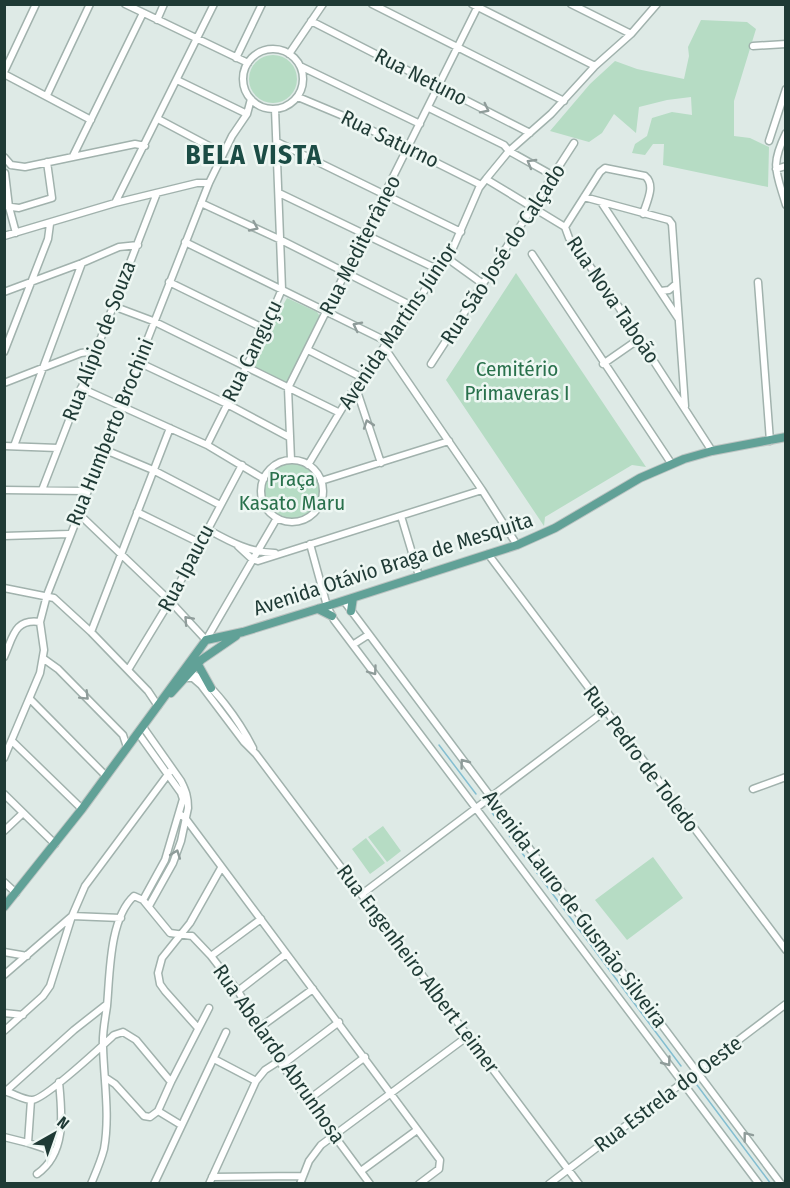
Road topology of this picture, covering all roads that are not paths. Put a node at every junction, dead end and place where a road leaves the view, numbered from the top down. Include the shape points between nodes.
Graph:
1 (36, 4) edge
2 (90, 4) edge
3 (125, 4) edge
4 (164, 4) edge
5 (214, 4) edge
6 (262, 4) edge
7 (322, 4) edge
8 (372, 4) edge
9 (572, 4) edge
10 (657, 4) edge
11 (477, 5) edge
12 (142, 14) junction
13 (156, 20) junction
14 (311, 21) junction
15 (631, 34) junction
16 (196, 40) junction
17 (786, 44) edge
18 (753, 46) dead end
19 (458, 48) junction
20 (289, 54) junction
21 (236, 58) junction
22 (248, 63) junction
23 (300, 66) junction
24 (595, 66) junction
25 (4, 73) edge
26 (177, 80) junction
27 (440, 86) junction
28 (786, 89) edge
29 (47, 95) junction
30 (298, 97) junction
31 (250, 99) junction
32 (564, 100) junction
33 (262, 107) junction
34 (429, 108) junction
35 (275, 109) junction
36 (247, 114) junction
37 (158, 119) junction
38 (91, 120) junction
39 (420, 124) junction
40 (530, 133) junction
41 (786, 133) edge
42 (769, 141) dead end
43 (277, 142) junction
44 (574, 143) dead end
45 (145, 146) junction
46 (408, 148) junction
47 (509, 151) junction
48 (222, 153) junction
49 (73, 156) junction
50 (4, 157) edge
51 (47, 162) junction
52 (11, 165) junction
53 (786, 166) edge
54 (776, 169) junction
55 (132, 172) junction
56 (4, 173) edge
57 (552, 176) junction
58 (484, 182) junction
59 (208, 185) junction
60 (157, 193) junction
61 (279, 193) junction
62 (385, 196) junction
63 (584, 197) junction
64 (124, 201) junction
65 (601, 202) junction
66 (115, 203) junction
67 (201, 203) junction
68 (786, 204) edge
69 (7, 206) edge
70 (615, 206) junction
71 (533, 207) junction
72 (643, 213) junction
73 (612, 219) junction
74 (50, 224) junction
75 (565, 227) junction
76 (461, 232) junction
77 (16, 233) junction
78 (365, 233) junction
79 (4, 236) edge
80 (281, 240) junction
81 (185, 242) junction
82 (138, 245) junction
83 (532, 254) dead end
84 (447, 258) junction
85 (82, 263) junction
86 (439, 270) junction
87 (346, 272) junction
88 (32, 282) junction
89 (169, 282) junction
90 (758, 282) dead end
91 (483, 284) junction
92 (676, 284) junction
93 (282, 290) junction
94 (660, 291) junction
95 (4, 292) edge
96 (113, 306) junction
97 (414, 307) junction
98 (326, 311) junction
99 (679, 318) junction
100 (153, 321) junction
101 (264, 329) junction
102 (8, 336) edge
103 (639, 339) junction
104 (386, 344) junction
105 (308, 350) junction
106 (96, 351) junction
107 (4, 352) edge
108 (72, 356) junction
109 (91, 363) junction
110 (138, 363) junction
111 (603, 363) junction
112 (431, 364) dead end
113 (44, 367) junction
114 (246, 367) junction
115 (683, 374) junction
116 (361, 377) junction
117 (667, 379) junction
118 (4, 383) edge
119 (355, 385) junction
120 (81, 388) junction
121 (288, 388) junction
122 (227, 404) junction
123 (121, 405) junction
124 (686, 410) junction
125 (338, 412) junction
126 (170, 428) junction
127 (289, 436) junction
128 (786, 437) edge
129 (449, 441) junction
130 (770, 441) junction
131 (4, 446) edge
132 (14, 446) junction
133 (207, 446) junction
134 (58, 448) junction
135 (103, 449) junction
136 (712, 451) junction
137 (291, 460) junction
138 (381, 462) junction
139 (671, 463) junction
140 (242, 465) junction
141 (308, 465) junction
142 (153, 470) junction
143 (264, 479) junction
144 (321, 481) junction
145 (4, 490) edge
146 (42, 490) junction
147 (482, 490) junction
148 (86, 491) junction
149 (220, 505) junction
150 (137, 512) junction
151 (78, 513) junction
152 (401, 516) junction
153 (277, 518) junction
154 (207, 529) junction
155 (69, 534) junction
156 (4, 536) edge
157 (200, 543) junction
158 (310, 544) junction
159 (517, 545) junction
160 (238, 546) junction
161 (256, 551) junction
162 (498, 551) junction
163 (279, 553) junction
164 (122, 554) junction
165 (488, 554) junction
166 (252, 559) junction
167 (499, 567) junction
168 (419, 576) junction
169 (4, 588) edge
170 (46, 595) junction
171 (349, 600) junction
172 (170, 601) junction
173 (327, 606) junction
174 (318, 609) junction
175 (351, 611) joint
176 (332, 616) junction
177 (40, 622) junction
178 (91, 632) junction
179 (243, 632) junction
180 (368, 635) junction
181 (206, 640) junction
182 (354, 644) junction
183 (4, 657) edge
184 (44, 658) junction
185 (196, 663) junction
186 (128, 670) junction
187 (184, 674) junction
188 (211, 688) junction
189 (30, 699) junction
190 (161, 703) junction
191 (605, 711) junction
192 (139, 732) junction
193 (123, 735) junction
194 (12, 741) junction
195 (127, 747) junction
196 (256, 754) junction
197 (4, 758) edge
198 (170, 771) junction
199 (106, 776) junction
200 (786, 777) edge
201 (753, 789) dead end
202 (4, 794) edge
203 (491, 798) junction
204 (81, 809) junction
205 (476, 809) junction
206 (23, 813) junction
207 (183, 816) junction
208 (4, 831) edge
209 (55, 844) junction
210 (221, 868) junction
211 (4, 882) edge
212 (16, 893) junction
213 (362, 894) junction
214 (143, 900) junction
215 (149, 906) junction
216 (4, 908) edge
217 (72, 916) junction
218 (121, 918) junction
219 (261, 919) junction
220 (182, 935) junction
221 (786, 950) edge
222 (4, 952) edge
223 (286, 954) junction
224 (27, 956) junction
225 (211, 956) junction
226 (4, 975) edge
227 (313, 988) junction
228 (238, 991) junction
229 (107, 1004) junction
230 (786, 1004) edge
231 (209, 1008) dead end
232 (4, 1013) edge
233 (23, 1014) junction
234 (339, 1022) junction
235 (198, 1028) junction
236 (259, 1028) junction
237 (4, 1031) edge
238 (226, 1032) dead end
239 (468, 1036) junction
240 (102, 1046) junction
241 (365, 1057) junction
242 (214, 1059) junction
243 (280, 1063) junction
244 (697, 1072) junction
245 (106, 1078) junction
246 (256, 1080) junction
247 (59, 1082) junction
248 (171, 1083) junction
249 (683, 1083) junction
250 (5, 1091) edge
251 (392, 1093) junction
252 (31, 1100) junction
253 (309, 1100) junction
254 (158, 1111) junction
255 (182, 1125) junction
256 (417, 1130) junction
257 (334, 1135) junction
258 (4, 1137) edge
259 (28, 1143) junction
260 (55, 1152) junction
261 (568, 1169) junction
262 (361, 1171) junction
263 (37, 1174) dead end
264 (303, 1176) junction
265 (244, 1178) junction
266 (211, 1180) edge
267 (155, 1183) edge
268 (91, 1184) edge
269 (253, 1184) edge
270 (300, 1184) edge
271 (370, 1184) edge
272 (419, 1184) edge
273 (549, 1184) edge
274 (579, 1184) edge
275 (759, 1184) edge
276 (781, 1184) edge

1 - 25 street
2 - 29 street
3 - 12 street
4 - 13 street
5 - 16 street
6 - 21 street
7 - 14 street
8 - 19 street
9 - 15 street
10 - 15 street, Avenida Martins Júnior
11 - 19 street, Rua Mediterrâneo
11 - 24 street
12 - 13 street
12 - 38 street
13 - 16 street
14 - 20 street
14 - 27 street, Rua Netuno
15 - 24 street, Avenida Martins Júnior
16 - 21 street
16 - 26 street
17 - 18 street
19 - 27 street, Rua Mediterrâneo
19 - 32 street
20 - 22 street via 268,50
20 - 23 street
21 - 22 street
22 - 31 street via 243,82
23 - 30 street via 303,80
23 - 39 street
24 - 32 street, Avenida Martins Júnior
25 - 29 street
26 - 36 street
26 - 37 street
27 - 34 street, Rua Mediterrâneo
27 -> 40 street, Rua Netuno
28 - 42 street
29 - 38 street
30 - 35 street via 288,106
30 - 46 street, Rua Saturno
31 - 33 street
31 - 36 street, Rua Humberto Brochini
32 - 40 street, Avenida Martins Júnior
33 - 35 street
33 - 36 street
34 - 39 street, Rua Mediterrâneo
34 - 47 street
35 - 43 street, Rua Canguçu
36 - 48 street, Rua Humberto Brochini
37 - 45 street
37 - 48 street
38 - 49 street
39 - 46 street, Rua Mediterrâneo
40 - 47 street, Avenida Martins Júnior
41 - 54 street via 776,154
43 - 61 street, Rua Canguçu
43 - 62 street
44 - 57 street, Rua São José do Calçado
45 - 49 street via 135,144
45 - 55 street
46 - 58 street, Rua Saturno
46 - 62 street, Rua Mediterrâneo
57 -> 47 street
47 - 58 street, Avenida Martins Júnior
48 - 59 street, Rua Humberto Brochini
49 - 51 street
50 - 52 street
51 - 52 street via 25,167
51 - 69 street via 52,198 19,208
52 - 56 street
53 - 54 street
54 - 68 street
55 - 64 street
55 - 66 street
56 - 69 street
57 - 71 street, Rua São José do Calçado
58 - 71 street, Rua Nova Taboão
58 - 76 street, Avenida Martins Júnior
59 - 60 street via 197,183
59 - 67 street, Rua Humberto Brochini
60 - 64 street
60 - 82 street, Rua Alípio de Souza
61 - 78 street
61 - 80 street, Rua Canguçu
62 - 76 street
62 - 78 street, Rua Mediterrâneo
63 - 65 street
63 - 72 street via 605,168 645,176 651,187
63 - 75 street
64 - 66 street
65 - 70 street
65 - 73 street
66 - 74 street
67 -> 80 street
67 - 81 street, Rua Humberto Brochini
69 - 77 street
70 - 72 street
70 - 73 street
71 - 75 street, Rua Nova Taboão
71 - 91 street, Rua São José do Calçado
72 - 92 street via 669,220 673,227
73 - 94 street
74 - 77 street
74 - 88 street
75 - 103 street, Rua Nova Taboão
76 - 84 street, Avenida Martins Júnior
77 - 79 street
78 - 86 street
78 - 87 street, Rua Mediterrâneo
80 - 87 street
80 - 93 street, Rua Canguçu
81 - 89 street, Rua Humberto Brochini
81 - 93 street
82 - 85 street via 119,247
82 - 96 street, Rua Alípio de Souza
83 - 111 street
84 - 86 street, Avenida Martins Júnior
84 - 91 street
85 - 88 street
85 - 113 street
86 - 97 street, Avenida Martins Júnior
87 - 97 street
87 - 98 street, Rua Mediterrâneo
88 - 95 street
88 - 102 street
89 - 100 street, Rua Humberto Brochini
89 - 101 street
90 - 130 street
91 - 112 street, Rua São José do Calçado
92 - 94 street
92 - 99 street
93 - 98 street
93 - 101 street, Rua Canguçu
94 - 99 street
96 - 100 street
96 - 106 street, Rua Alípio de Souza
97 - 104 street, Avenida Martins Júnior
104 -> 98 street
98 - 105 street, Rua Mediterrâneo
99 - 115 street
100 - 110 street, Rua Humberto Brochini
100 - 114 street
101 - 114 street, Rua Canguçu
102 - 107 street
103 - 111 street
103 - 117 street, Rua Nova Taboão
104 - 116 street, Avenida Martins Júnior
104 - 129 street
105 - 116 street
105 - 121 street, Rua Mediterrâneo
106 - 108 street
106 - 109 street, Rua Alípio de Souza
108 - 109 street
108 - 113 street
109 - 120 street, Rua Alípio de Souza
110 - 122 street
110 - 123 street, Rua Humberto Brochini
111 - 139 street
113 - 118 street
113 - 132 street
114 - 121 street
114 - 122 street, Rua Canguçu
115 - 117 street
115 - 124 street
116 - 119 street, Avenida Martins Júnior
117 - 124 street, Rua Nova Taboão
119 - 125 street, Avenida Martins Júnior
138 -> 119 street
120 - 123 street
120 - 134 street, Rua Alípio de Souza
121 - 125 street
121 - 127 street
122 - 127 street
122 - 133 street, Rua Canguçu
123 - 126 street
123 - 135 street, Rua Humberto Brochini
124 - 136 street, Rua Nova Taboão
125 - 141 street, Avenida Martins Júnior
126 - 133 street
126 - 142 street
127 - 137 street
128 - 130 main road, Avenida Otávio Braga de Mesquita
129 - 138 street
129 - 147 street
130 - 136 main road, Avenida Otávio Braga de Mesquita
131 - 132 street
132 - 134 street
133 - 140 street
134 - 146 street, Rua Alípio de Souza
135 - 142 street
135 - 148 street, Rua Humberto Brochini
136 - 139 main road, Avenida Otávio Braga de Mesquita
137 - 141 street
137 - 143 street via 273,467
138 - 144 street
139 - 159 main road, Avenida Otávio Braga de Mesquita
140 - 143 street
140 - 149 street, Rua Ipaucu
141 - 144 street
142 - 149 street
142 - 150 street
143 - 153 street via 265,504
144 - 153 street via 322,499 314,513 299,521
145 - 146 street
146 - 148 street
147 - 152 street
147 - 159 street
148 - 151 street, Rua Humberto Brochini
149 - 154 street, Rua Ipaucu
150 - 157 street
150 - 164 street
151 - 155 street, Rua Humberto Brochini
151 - 164 street
152 - 158 street
152 - 168 street
153 - 161 street
154 - 157 street, Rua Ipaucu
154 - 160 street
155 - 156 street
155 - 170 street, Rua Humberto Brochini
157 - 172 street, Rua Ipaucu
158 - 163 street
158 - 173 street, Avenida Lauro de Gusmão Silveira
159 - 162 main road, Avenida Otávio Braga de Mesquita
160 - 161 street
160 - 166 street
161 - 163 street
161 - 166 street
162 - 165 main road, Avenida Otávio Braga de Mesquita
162 - 167 street
163 - 166 street via 258,561
164 - 172 street
164 - 178 street
165 - 167 street, Rua Pedro de Toledo
165 - 168 main road, Avenida Otávio Braga de Mesquita
166 - 181 street
167 - 191 street, Rua Pedro de Toledo
168 - 171 main road, Avenida Otávio Braga de Mesquita
169 - 170 street
170 - 177 street, Rua Humberto Brochini
170 - 178 street
171 - 173 main road, Avenida Otávio Braga de Mesquita
171 - 175 main road
181 -> 172 street
172 - 186 street, Rua Ipaucu
173 - 174 main road, Avenida Otávio Braga de Mesquita
173 - 176 street, Avenida Lauro de Gusmão Silveira
174 - 176 main road
174 - 179 main road, Avenida Otávio Braga de Mesquita
175 - 180 street, Avenida Lauro de Gusmão Silveira
176 - 182 street, Avenida Lauro de Gusmão Silveira
177 - 183 street via 27,621 18,627
177 - 184 street, Rua Humberto Brochini
178 - 186 street
179 - 181 main road, Avenida Otávio Braga de Mesquita
179 - 185 main road, Avenida Otávio Braga de Mesquita
180 - 182 street
203 -> 180 street, Avenida Lauro de Gusmão Silveira
181 - 185 main road
181 - 187 main road
182 -> 205 street, Avenida Lauro de Gusmão Silveira
184 - 189 street, Rua Humberto Brochini
184 -> 193 street
185 - 187 main road
185 - 188 main road
186 - 190 street
187 - 188 street, Rua Engenheiro Albert Leimer via 201,678
187 - 190 main road
187 - 196 street, Rua Engenheiro Albert Leimer via 201,685
188 - 196 street, Rua Engenheiro Albert Leimer
189 - 194 street, Rua Humberto Brochini
189 - 199 street
190 - 192 main road
191 - 203 street
191 - 221 street, Rua Pedro de Toledo
192 - 193 street
192 - 195 main road
192 - 198 street
193 - 195 street
194 - 197 street, Rua Humberto Brochini
194 - 204 street
195 - 199 main road
196 - 213 street, Rua Engenheiro Albert Leimer
198 - 207 street via 182,796
198 - 217 street via 95,871
199 - 204 main road
200 - 201 street
202 - 206 street
203 - 205 street
203 - 244 street, Avenida Lauro de Gusmão Silveira
204 - 209 main road
205 - 213 street
205 -> 249 street, Avenida Lauro de Gusmão Silveira
206 - 208 street
206 - 209 street
207 - 210 street
207 - 214 street
215 -> 207 street via 173,863 181,841
209 - 212 main road
210 - 219 street
210 - 220 street
211 - 212 street
212 - 216 main road
213 - 239 street, Rua Engenheiro Albert Leimer
214 - 215 street, Rua Abelardo Abrunhosa
214 - 218 street via 134,896
215 - 220 street, Rua Abelardo Abrunhosa via 170,933
217 - 218 street
217 - 224 street
217 - 233 street via 50,986
218 - 229 street via 110,962
219 - 223 street
219 - 225 street
220 - 225 street, Rua Abelardo Abrunhosa via 195,938
220 - 235 street via 162,958 158,978
222 - 224 street
223 - 227 street
223 - 228 street
224 - 226 street
225 - 228 street, Rua Abelardo Abrunhosa
227 - 234 street
227 - 236 street
228 - 236 street, Rua Abelardo Abrunhosa
229 - 240 street
229 - 250 street
230 - 244 street, Rua Estrela do Oeste
231 - 235 street
232 - 233 street
233 - 237 street
234 - 241 street
234 - 243 street
235 - 248 street
236 - 243 street, Rua Abelardo Abrunhosa
238 - 242 street
239 - 251 street
239 - 261 street, Rua Engenheiro Albert Leimer
240 - 245 street
240 - 247 street
240 - 248 street via 119,1033 131,1035
241 - 251 street
241 - 253 street
242 - 246 street
242 - 255 street
243 - 246 street
243 - 253 street, Rua Abelardo Abrunhosa
244 - 249 street, Rua Estrela do Oeste
276 -> 244 street, Avenida Lauro de Gusmão Silveira
245 - 254 street via 146,1117
245 - 268 street via 104,1148
246 - 266 street
247 - 252 street
247 - 260 street via 62,1116
248 - 254 street
249 - 261 street, Rua Estrela do Oeste
249 - 275 street, Avenida Lauro de Gusmão Silveira
250 - 252 street
251 - 256 street
251 - 257 street
252 - 259 street
253 - 257 street, Rua Abelardo Abrunhosa
254 - 255 street
255 - 267 street
256 - 262 street
256 - 272 street via 440,1160 439,1169
257 - 262 street, Rua Abelardo Abrunhosa
257 - 264 street via 315,1152
258 - 259 street
259 - 260 street
260 - 263 street
261 - 273 street, Rua Estrela do Oeste
261 - 274 street, Rua Engenheiro Albert Leimer
262 - 271 street, Rua Abelardo Abrunhosa
264 - 265 street
264 - 270 street
265 - 266 street
265 - 269 street

